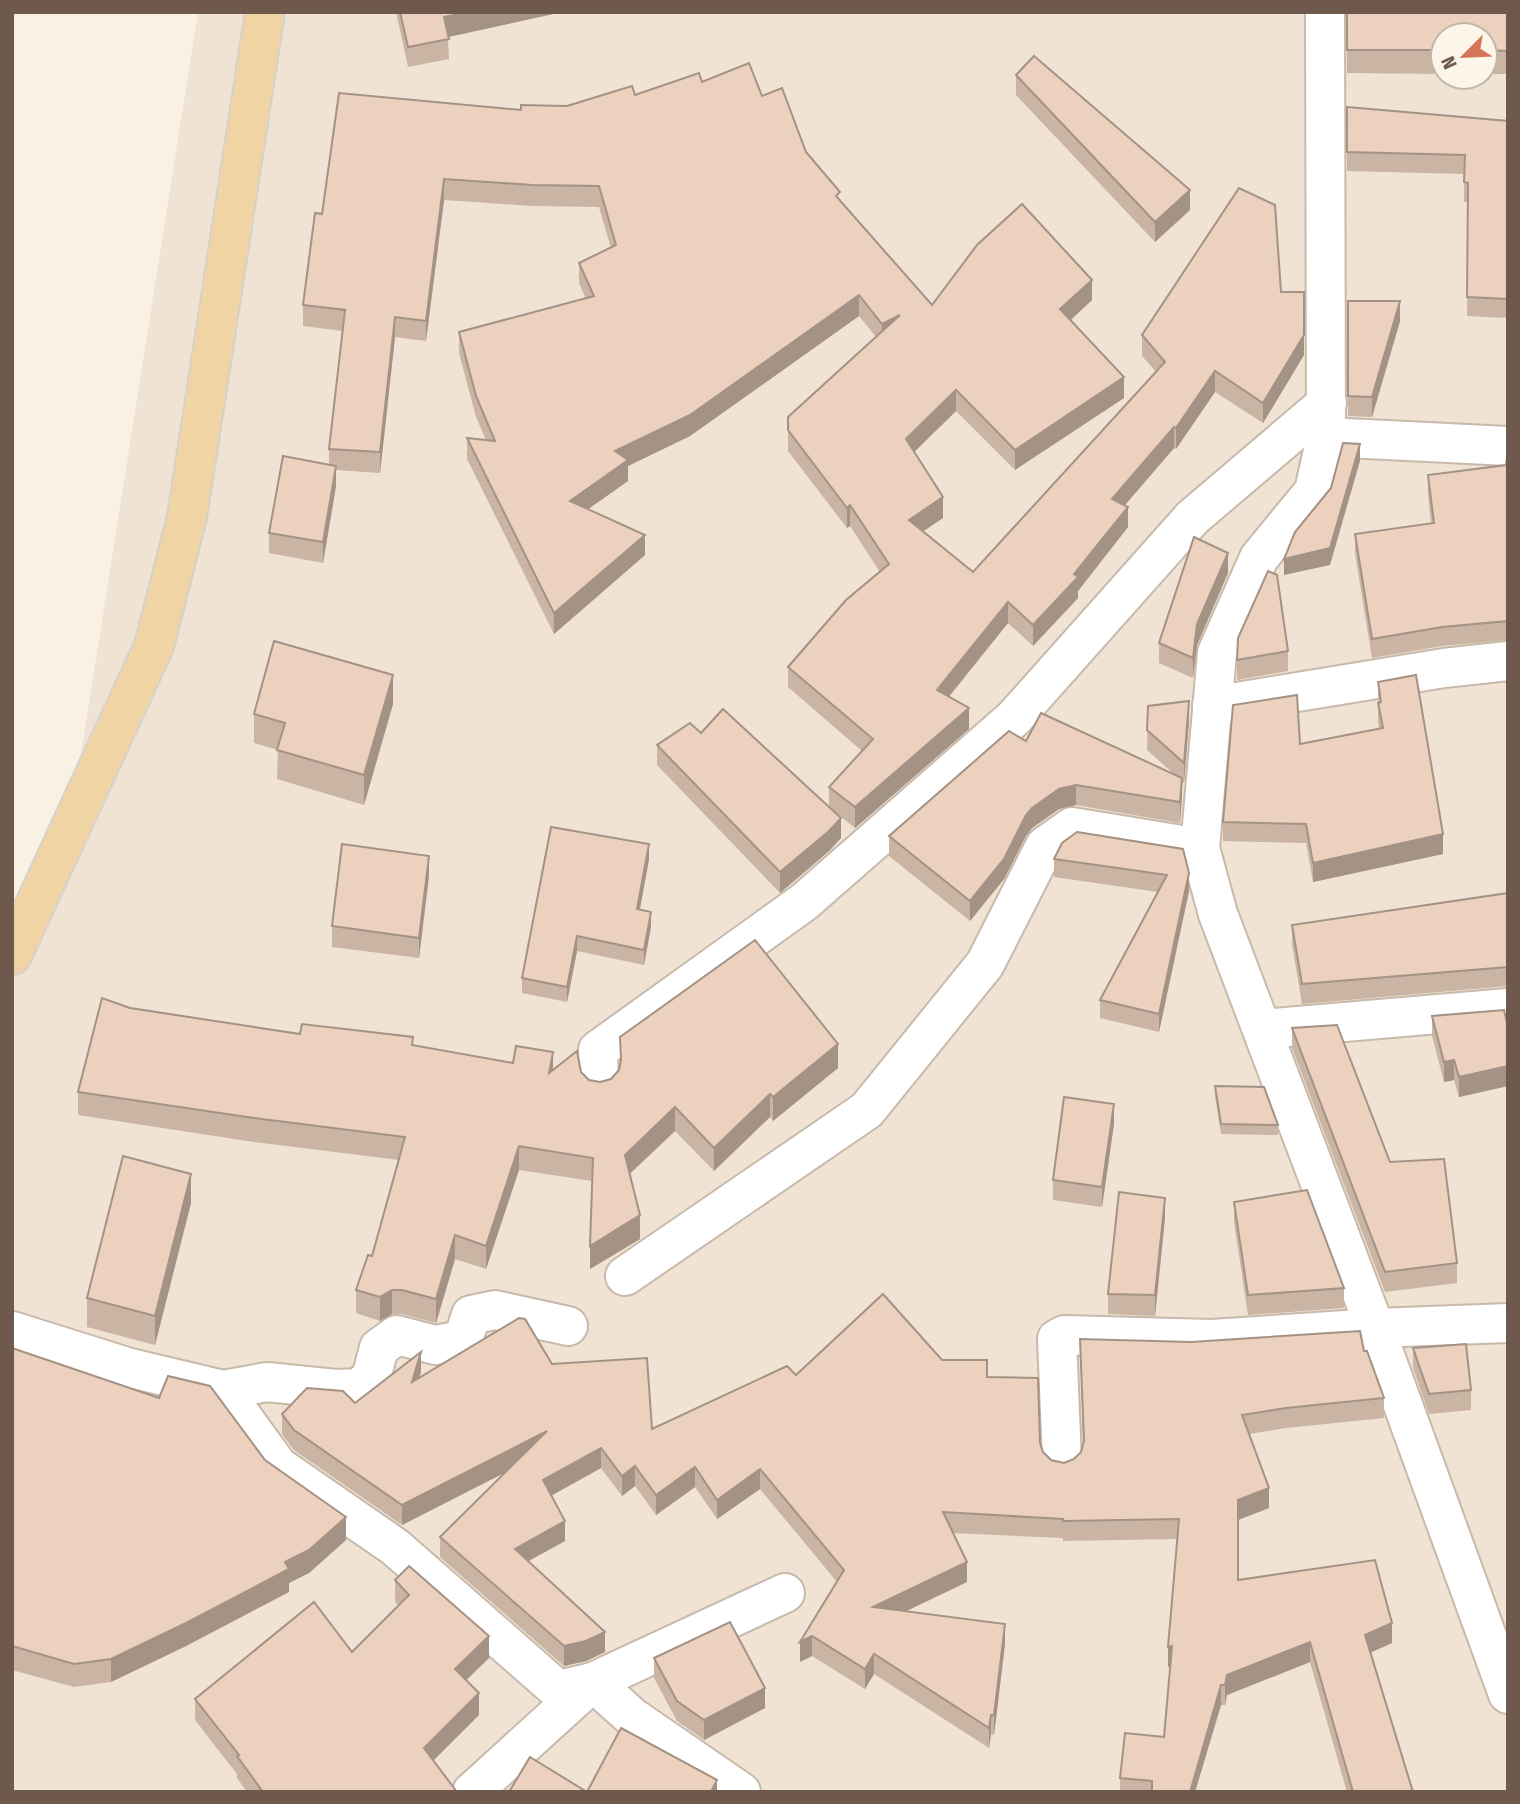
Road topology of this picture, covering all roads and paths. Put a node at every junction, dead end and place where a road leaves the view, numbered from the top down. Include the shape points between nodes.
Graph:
1 (265, 12) edge
2 (1325, 12) edge
3 (1326, 420) junction
4 (1508, 446) edge
5 (1508, 660) edge
6 (1212, 706) junction
7 (1200, 848) junction
8 (12, 955) edge
9 (1508, 1008) edge
10 (1263, 1029) junction
11 (599, 1084) edge
12 (625, 1276) dead end
13 (1508, 1323) edge
14 (568, 1326) dead end
15 (1375, 1328) junction
16 (12, 1331) edge
17 (223, 1390) junction
18 (1062, 1461) edge
19 (785, 1592) dead end
20 (593, 1682) junction
21 (1508, 1693) edge
22 (472, 1792) edge
23 (741, 1792) edge

1 - 8 main road via 187,517 154,646
2 - 3 street
3 - 4 street
3 - 6 street via 1314,491 1259,558 1217,653
3 - 11 street via 1192,519 1003,727 804,902 598,1050
5 - 6 street
6 - 7 street
7 - 10 street via 1219,914
7 - 12 street via 1072,827 1045,846 985,964 867,1110
9 - 10 street
10 - 15 street
13 - 15 street
14 - 17 street via 495,1310 471,1315 463,1340 435,1345 397,1335 379,1348 371,1378 358,1388 267,1382
15 - 18 street via 1212,1339 1064,1335 1057,1339
15 - 21 street
16 - 17 street via 130,1368
17 - 20 street via 278,1466 395,1547 558,1690
19 - 20 street
20 - 22 street
20 - 23 street via 632,1717

